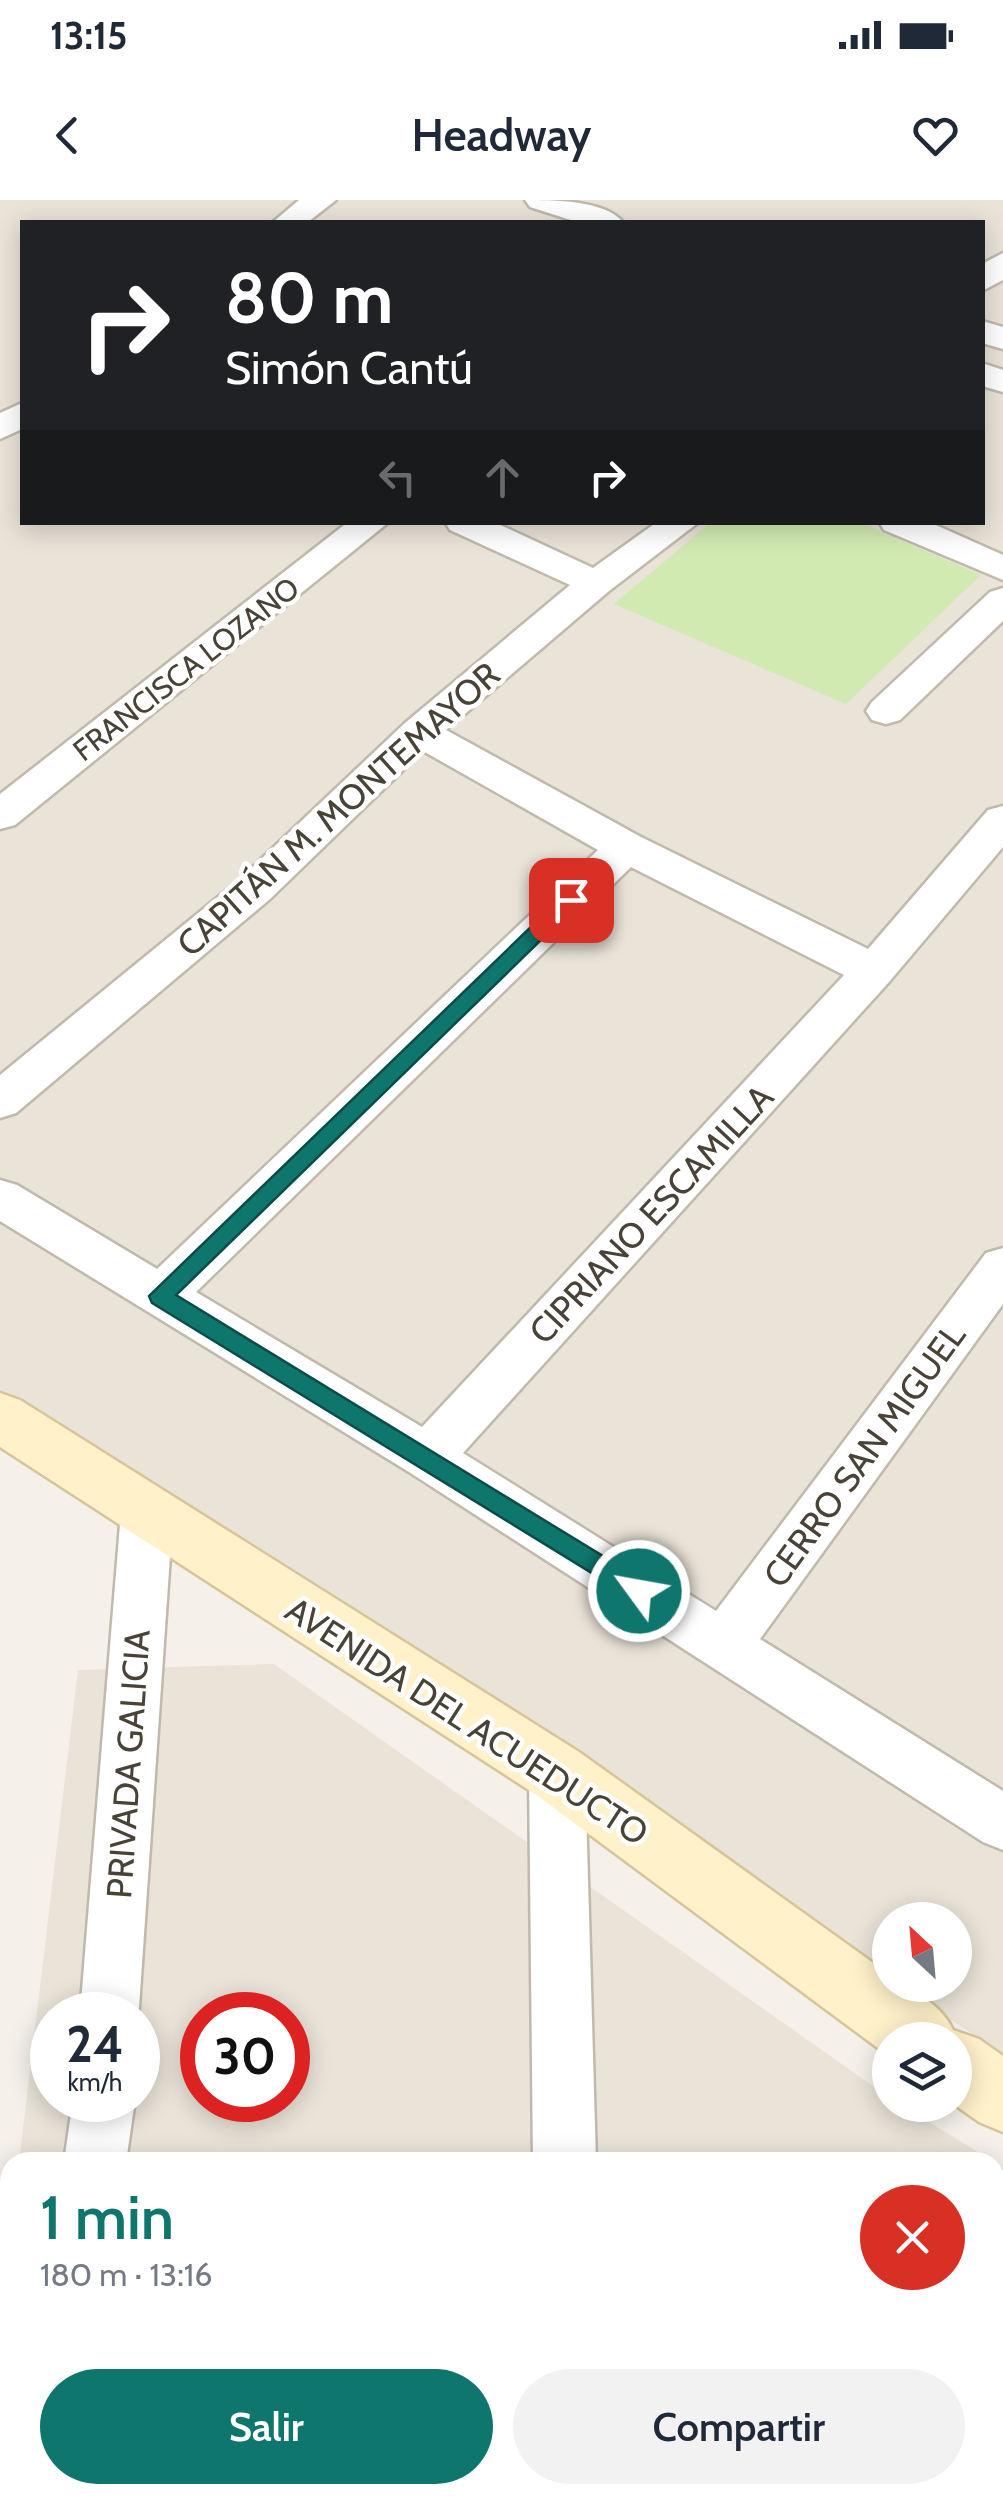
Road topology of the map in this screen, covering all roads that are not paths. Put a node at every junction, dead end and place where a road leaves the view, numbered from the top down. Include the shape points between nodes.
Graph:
1 (320, 200) edge
2 (541, 200) edge
3 (291, 220) edge
4 (600, 220) edge
5 (367, 525) edge
6 (470, 525) edge
7 (676, 525) edge
8 (904, 525) edge
9 (1003, 570) edge
10 (596, 583) junction
11 (1003, 600) edge
12 (886, 710) dead end
13 (419, 732) junction
14 (0, 815) edge
15 (1003, 820) edge
16 (626, 847) junction
17 (874, 971) junction
18 (0, 1102) edge
19 (0, 1198) edge
20 (1003, 1267) edge
21 (160, 1296) junction
22 (0, 1417) edge
23 (427, 1457) junction
24 (146, 1512) junction
25 (724, 1644) junction
26 (556, 1773) junction
27 (1003, 1823) edge
28 (112, 1992) edge
29 (898, 2022) edge
30 (972, 2075) edge
31 (1003, 2098) edge
32 (101, 2122) edge
33 (96, 2152) edge
34 (565, 2152) edge

1 - 3 street
2 - 4 street
5 - 14 street, FRANCISCA LOZANO
6 - 10 street
7 - 10 street, CAPITÁN M. MONTEMAYOR
8 - 9 street
10 - 13 street, CAPITÁN M. MONTEMAYOR
11 - 12 street
13 - 16 street
13 - 18 street, CAPITÁN M. MONTEMAYOR via 255,889
15 - 17 street, CIPRIANO ESCAMILLA
16 - 17 street
16 - 21 street
17 - 23 street, CIPRIANO ESCAMILLA
19 - 21 street
20 - 25 street, CERRO SAN MIGUEL
21 - 23 street
22 - 24 street, AVENIDA DEL ACUEDUCTO
23 - 25 street
24 - 26 street, AVENIDA DEL ACUEDUCTO
24 - 28 street, PRIVADA GALICIA
25 - 27 street
26 - 29 street, AVENIDA DEL ACUEDUCTO
26 - 34 street
30 - 31 street
32 - 33 street

